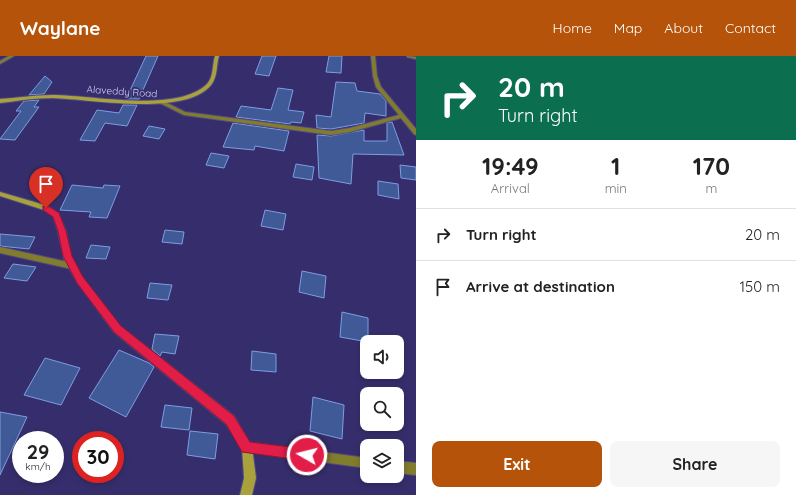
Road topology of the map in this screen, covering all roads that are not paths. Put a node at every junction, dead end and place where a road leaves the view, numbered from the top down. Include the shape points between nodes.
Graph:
1 (12, 56) edge
2 (217, 56) edge
3 (373, 56) edge
4 (408, 56) edge
5 (416, 58) edge
6 (0, 63) edge
7 (0, 101) edge
8 (163, 103) junction
9 (403, 116) junction
10 (416, 133) edge
11 (0, 194) edge
12 (0, 250) edge
13 (72, 266) junction
14 (247, 447) junction
15 (360, 462) edge
16 (404, 468) edge
17 (416, 469) edge
18 (246, 495) edge

1 - 6 street
2 - 8 street, Alaveddy Road via 209,85 190,96
3 - 9 street via 379,87
4 - 5 street
7 - 8 street, Alaveddy Road via 50,96
8 - 9 street via 184,113 331,133
9 - 10 street
11 - 13 street via 46,208 56,215
12 - 13 street
13 - 14 street via 117,329 230,420
14 - 15 street
14 - 18 street via 250,478
16 - 17 street

